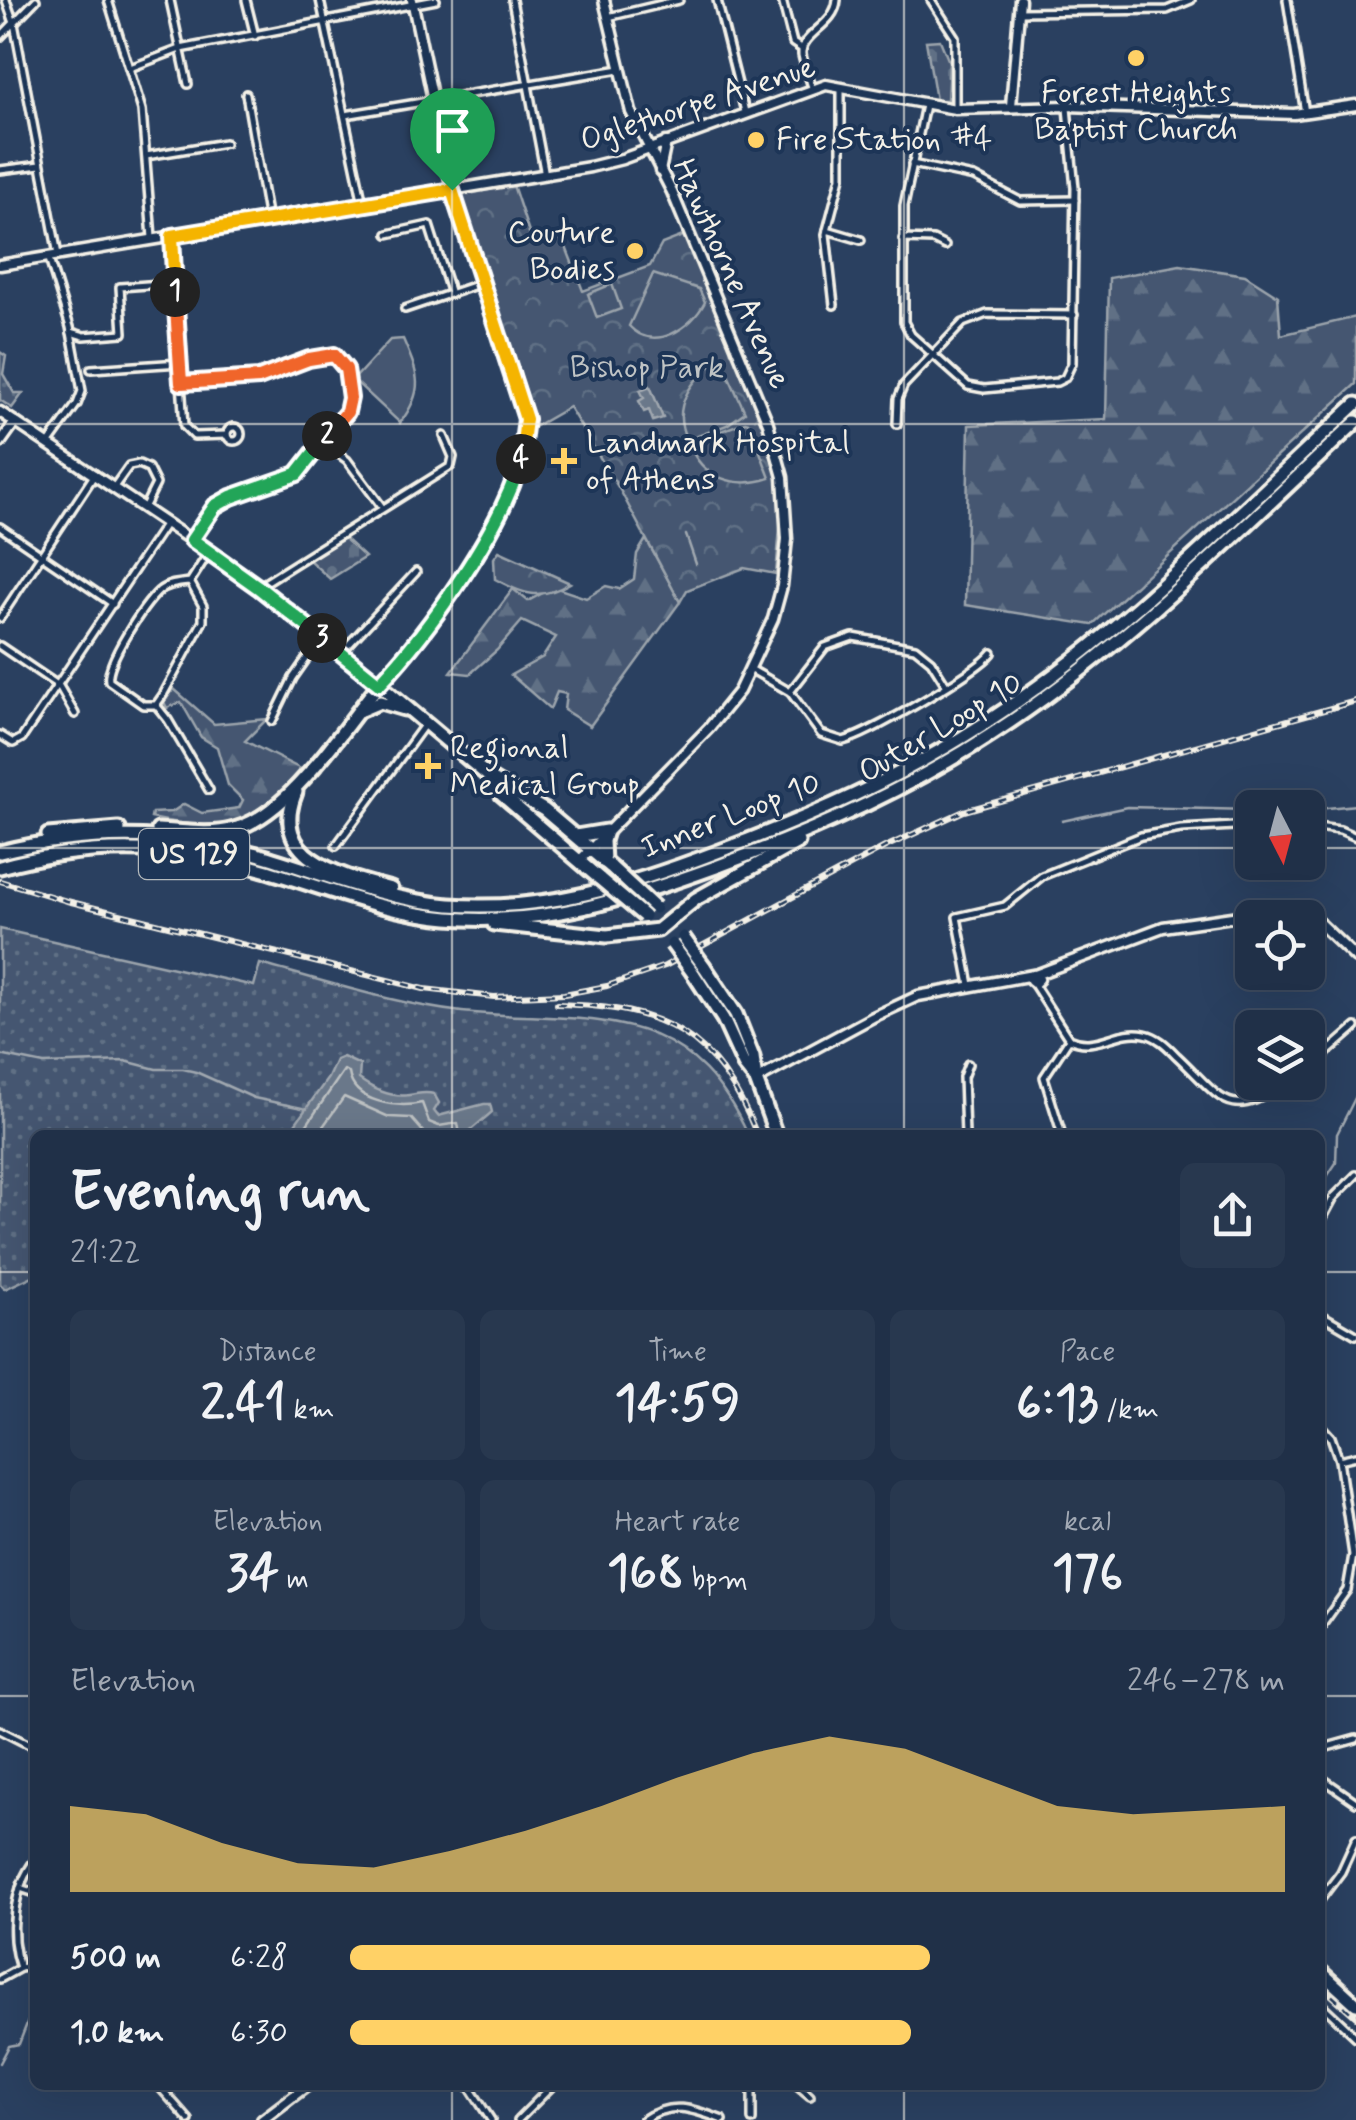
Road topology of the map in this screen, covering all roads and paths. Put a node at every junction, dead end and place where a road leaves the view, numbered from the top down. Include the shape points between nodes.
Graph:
1 (6, 0) edge
2 (36, 0) edge
3 (108, 0) edge
4 (170, 0) edge
5 (246, 0) edge
6 (320, 0) edge
7 (436, 0) edge
8 (512, 0) edge
9 (604, 0) edge
10 (678, 0) edge
11 (717, 0) edge
12 (782, 0) edge
13 (837, 0) edge
14 (931, 0) edge
15 (1020, 0) edge
16 (1190, 0) edge
17 (1286, 0) edge
18 (412, 3) edge
19 (1020, 12) junction
20 (608, 17) junction
21 (14, 23) junction
22 (325, 24) junction
23 (255, 36) junction
24 (0, 37) edge
25 (180, 49) junction
26 (802, 49) junction
27 (130, 68) junction
28 (620, 68) junction
29 (188, 84) dead end
30 (530, 84) junction
31 (841, 85) junction
32 (812, 88) junction
33 (246, 94) dead end
34 (433, 102) junction
35 (924, 105) junction
36 (1356, 105) edge
37 (1011, 106) junction
38 (1067, 106) junction
39 (954, 109) junction
40 (745, 112) junction
41 (1305, 112) junction
42 (345, 115) junction
43 (666, 141) junction
44 (226, 143) dead end
45 (647, 148) junction
46 (146, 156) junction
47 (912, 164) junction
48 (40, 165) junction
49 (0, 170) edge
50 (660, 171) junction
51 (546, 175) junction
52 (452, 190) junction
53 (1075, 200) junction
54 (363, 204) junction
55 (268, 220) junction
56 (826, 230) junction
57 (388, 234) dead end
58 (172, 236) junction
59 (152, 238) junction
60 (902, 239) junction
61 (861, 240) dead end
62 (945, 246) dead end
63 (53, 256) junction
64 (0, 264) edge
65 (175, 283) junction
66 (482, 283) junction
67 (451, 294) junction
68 (834, 304) dead end
69 (406, 309) dead end
70 (1074, 315) junction
71 (71, 332) junction
72 (932, 354) junction
73 (180, 363) junction
74 (91, 368) dead end
75 (181, 383) junction
76 (1356, 404) edge
77 (0, 412) edge
78 (14, 422) junction
79 (1356, 422) edge
80 (897, 424) dead end
81 (227, 435) dead end
82 (444, 436) dead end
83 (322, 442) junction
84 (0, 444) edge
85 (48, 444) junction
86 (95, 474) junction
87 (114, 488) junction
88 (382, 507) junction
89 (144, 508) junction
90 (166, 523) junction
91 (0, 527) edge
92 (192, 540) junction
93 (208, 552) junction
94 (42, 556) junction
95 (416, 572) dead end
96 (190, 582) junction
97 (258, 587) junction
98 (114, 604) junction
99 (0, 618) edge
100 (322, 638) junction
101 (0, 646) edge
102 (340, 654) junction
103 (992, 654) dead end
104 (752, 670) junction
105 (379, 684) junction
106 (946, 685) junction
107 (60, 686) junction
108 (790, 692) junction
109 (156, 705) junction
110 (410, 711) junction
111 (75, 714) dead end
112 (353, 715) junction
113 (272, 721) dead end
114 (425, 724) junction
115 (0, 735) edge
116 (302, 780) junction
117 (493, 780) junction
118 (208, 790) dead end
119 (846, 815) junction
120 (1235, 826) edge
121 (1325, 828) edge
122 (606, 831) junction
123 (576, 836) junction
124 (1356, 837) edge
125 (336, 846) dead end
126 (585, 854) junction
127 (1, 858) edge
128 (608, 865) junction
129 (494, 906) junction
130 (456, 918) junction
131 (664, 926) junction
132 (1356, 958) edge
133 (1036, 980) junction
134 (970, 986) junction
135 (1356, 1027) edge
136 (1069, 1039) junction
137 (1325, 1054) edge
138 (968, 1064) dead end
139 (756, 1080) junction
140 (1258, 1100) edge
141 (774, 1130) edge
142 (965, 1130) edge
143 (1060, 1130) edge
144 (1356, 1175) edge
145 (1325, 1214) edge
146 (1325, 1317) edge
147 (1356, 1336) edge
148 (1325, 1430) edge
149 (1356, 1456) edge
150 (1339, 1460) junction
151 (1325, 1621) edge
152 (0, 1730) edge
153 (1356, 1739) edge
154 (30, 1745) edge
155 (1325, 1748) edge
156 (1325, 1780) edge
157 (1356, 1802) edge
158 (1356, 1840) edge
159 (30, 1869) edge
160 (20, 1888) junction
161 (30, 1891) edge
162 (1325, 1894) edge
163 (30, 1965) edge
164 (20, 1968) junction
165 (1325, 1975) edge
166 (0, 1979) edge
167 (1355, 2002) edge
168 (1325, 2008) edge
169 (1356, 2037) edge
170 (162, 2090) edge
171 (301, 2090) edge
172 (471, 2090) edge
173 (548, 2090) edge
174 (752, 2090) edge
175 (803, 2090) edge
176 (810, 2096) dead end
177 (189, 2120) edge
178 (262, 2120) edge
179 (491, 2120) edge
180 (518, 2120) edge
181 (643, 2120) edge
182 (723, 2120) edge
183 (752, 2120) edge

1 - 21 street
2 - 21 street
3 - 27 street
4 - 25 street
5 - 23 street
6 - 22 street
7 - 18 street
8 - 30 street
9 - 20 main road, Hawthorne Avenue
10 - 20 street
11 - 40 street
12 - 26 street via 793,43
13 - 26 street via 834,13
14 - 39 street via 955,38
15 - 19 main road
16 - 19 street via 1167,10
17 - 41 street
18 - 22 street
18 - 34 main road
19 - 37 main road
20 - 28 main road, Hawthorne Avenue
21 - 24 street
21 - 48 street
22 - 23 street
22 - 42 street
23 - 25 street
25 - 27 street
25 - 29 street
26 - 32 street
27 - 46 street
28 - 30 street
28 - 45 main road, Hawthorne Avenue
30 - 34 street
30 - 51 street
31 - 32 main road, Oglethorpe Avenue
31 - 35 main road, Oglethorpe Avenue
31 - 56 street via 841,177
32 - 40 main road, Oglethorpe Avenue
33 - 55 street
34 - 42 street
34 - 52 main road
35 - 39 main road, Oglethorpe Avenue
35 - 47 street
36 - 41 main road, Oglethorpe Avenue
37 - 38 main road, Oglethorpe Avenue
37 - 39 main road, Oglethorpe Avenue
38 - 41 main road, Oglethorpe Avenue
38 - 53 street
40 - 43 main road, Oglethorpe Avenue
42 - 54 street
43 - 45 main road, Oglethorpe Avenue
43 - 50 main road
44 - 46 street
45 - 50 main road, Hawthorne Avenue
45 - 51 main road, Oglethorpe Avenue
46 - 59 street
47 - 53 street via 974,178 1016,200
47 - 60 street
48 - 49 street
48 - 63 street
50 - 104 main road, Hawthorne Avenue via 768,423 782,476 782,586
51 - 52 main road, Oglethorpe Avenue
52 - 54 main road, Oglethorpe Avenue
52 - 66 main road
53 - 70 street
54 - 55 main road, Oglethorpe Avenue
55 - 58 main road, Oglethorpe Avenue
56 - 61 street
56 - 68 street
57 - 67 street via 429,225
58 - 59 main road, Oglethorpe Avenue
58 - 65 street
59 - 63 main road, Oglethorpe Avenue
60 - 62 street
60 - 72 street via 904,322
63 - 64 main road, Oglethorpe Avenue
63 - 71 street
65 - 71 street via 120,286 123,333
65 - 73 street
66 - 67 street
66 - 105 main road via 526,419 521,462 455,585 414,647
67 - 69 street
70 - 72 street via 976,316
70 - 72 street via 1072,363 1058,382 974,388
71 - 85 street via 81,397
72 - 80 street via 902,390
73 - 74 street
73 - 75 street
75 - 81 street via 183,423 191,434
75 - 83 street via 259,378 334,355 346,369 349,406
76 - 129 highway, Inner Loop 10 via 1086,650 935,754 816,813 642,880 566,900
77 - 78 main road
78 - 84 main road
78 - 85 main road
79 - 119 highway, Outer Loop 10 via 1086,667 977,744
82 - 88 street via 451,466
83 - 88 street via 347,460
83 - 92 street via 292,478 215,506
85 - 86 main road
86 - 87 main road
86 - 94 street
87 - 89 main road
87 - 89 street via 129,466 148,468 156,484
88 - 97 street
89 - 90 main road
90 - 92 main road
90 - 98 street
91 - 94 street
92 - 93 main road
93 - 96 street
93 - 97 main road
94 - 98 street
94 - 99 street
95 - 102 street
96 - 109 street via 203,621
96 - 109 street via 159,591 108,669 116,687 143,705
97 - 100 main road
98 - 107 street
100 - 102 main road
100 - 113 street
101 - 107 street
102 - 105 main road
103 - 106 street
104 - 108 street
104 - 122 main road, Hawthorne Avenue via 710,728
105 - 110 highway
105 - 112 highway, US 129
106 - 108 street via 843,741 821,734
106 - 108 street via 915,648 853,637 826,647
107 - 111 street
107 - 115 street via 22,738 13,743
109 - 118 street
110 - 112 highway via 380,702
110 - 114 highway
112 - 116 highway, US 129
114 - 117 highway
114 - 125 street
116 - 127 highway, US 129 via 269,814 230,830 85,830
116 - 129 highway via 289,822 307,857 380,886
117 - 123 highway
117 - 126 highway via 506,798
119 - 130 highway, Outer Loop 10 via 618,902 522,918
119 - 131 highway via 702,896
120 - 134 street via 1141,836 1042,876 1005,906 956,917
121 - 124 street
122 - 123 highway
122 - 126 main road, Hawthorne Avenue
122 - 128 highway
123 - 126 highway
126 - 128 highway
126 - 131 highway, bridge via 593,873
127 - 129 highway, Inner Loop 10 via 79,838 174,838 237,849 386,895
127 - 130 highway, Outer Loop 10 / US 129 via 102,850 188,853 379,907
128 - 131 highway, bridge via 656,908
130 - 131 highway, US 129 via 586,935
131 - 139 highway, bridge via 699,969
132 - 133 main road via 1312,916 1267,912 1163,927
133 - 134 main road
133 - 136 street
134 - 139 main road via 896,1005
135 - 137 street
136 - 140 street via 1092,1045 1131,1034 1154,1036 1218,1096 1235,1105
136 - 143 street via 1044,1075
138 - 142 street
139 - 141 highway
144 - 145 street
146 - 147 street
148 - 150 street
149 - 150 street
150 - 151 street via 1352,1574
152 - 154 street
153 - 155 street
156 - 157 street
158 - 162 street
159 - 160 street
160 - 161 street
160 - 164 street
163 - 164 street
164 - 166 street
165 - 167 highway
168 - 169 street
170 - 177 street
171 - 178 main road
172 - 179 street
173 - 180 street
174 - 183 street
175 - 176 street
181 - 182 street via 681,2106

